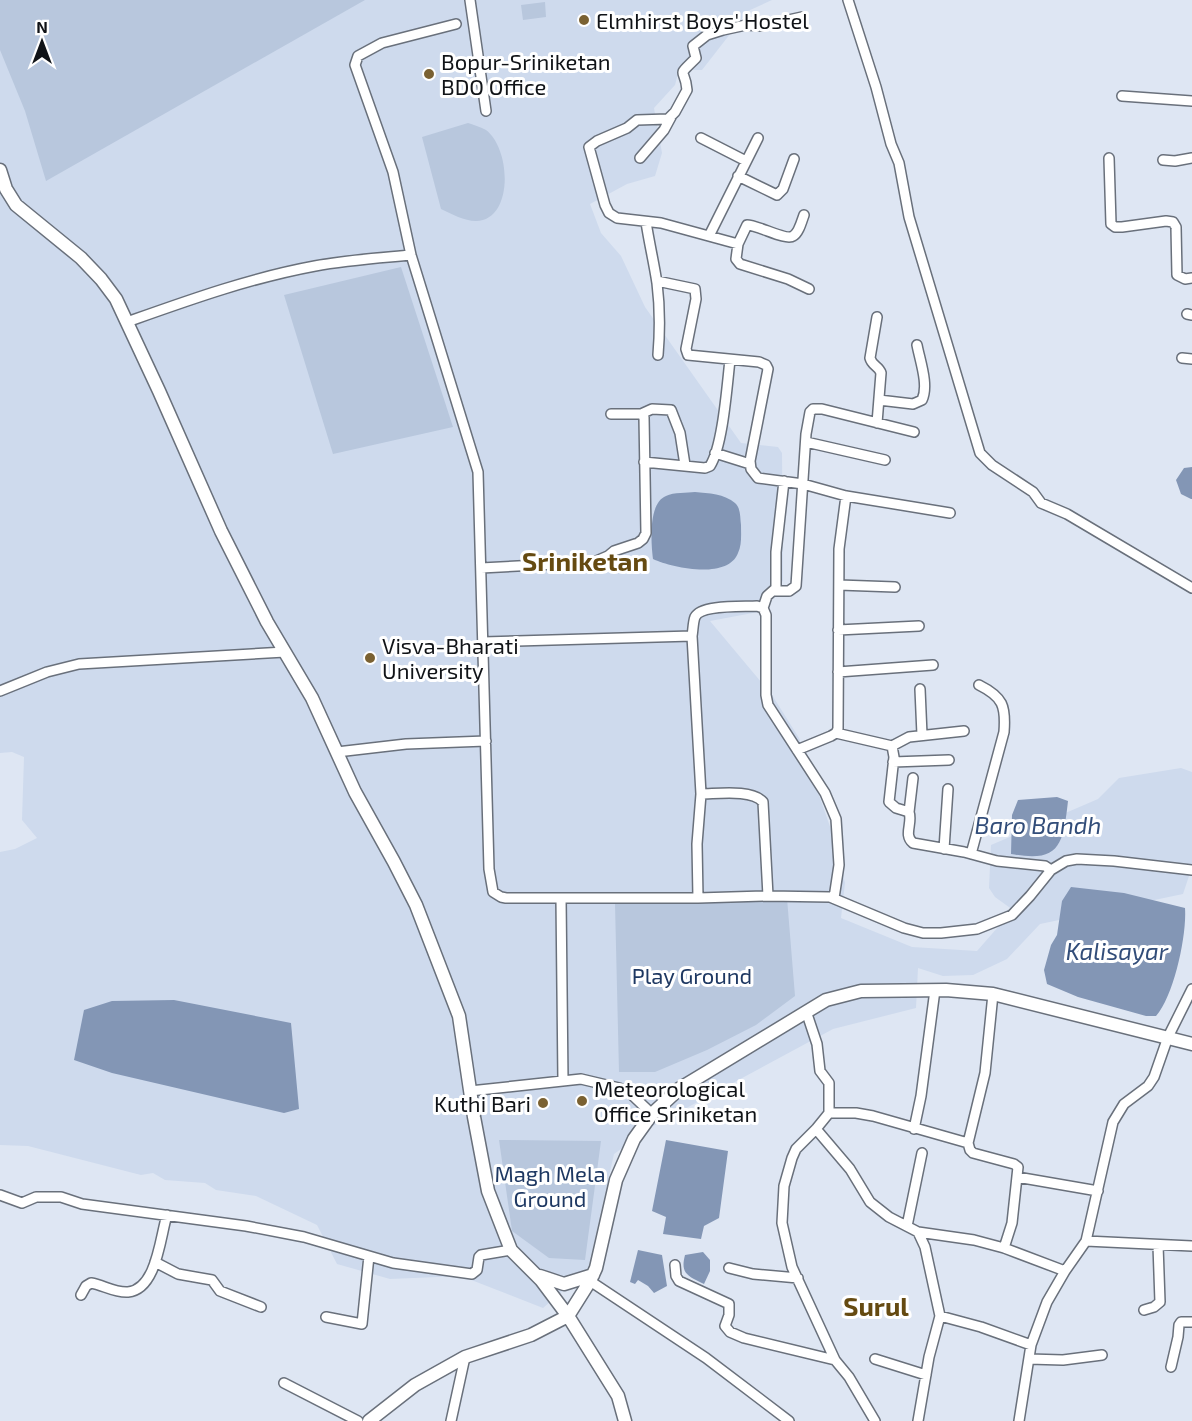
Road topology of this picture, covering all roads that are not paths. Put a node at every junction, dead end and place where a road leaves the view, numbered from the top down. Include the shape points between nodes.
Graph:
1 (470, 0) edge
2 (848, 0) edge
3 (802, 17) dead end
4 (456, 24) dead end
5 (1122, 96) dead end
6 (1192, 101) edge
7 (486, 111) dead end
8 (671, 117) junction
9 (701, 138) dead end
10 (758, 138) dead end
11 (640, 158) dead end
12 (1109, 158) dead end
13 (1192, 158) edge
14 (794, 159) dead end
15 (1163, 160) dead end
16 (746, 161) junction
17 (0, 170) edge
18 (738, 176) junction
19 (804, 215) dead end
20 (646, 222) junction
21 (709, 236) junction
22 (738, 244) junction
23 (411, 255) junction
24 (1192, 278) edge
25 (657, 281) junction
26 (809, 290) dead end
27 (877, 317) dead end
28 (127, 322) junction
29 (917, 345) dead end
30 (658, 355) dead end
31 (730, 360) junction
32 (879, 400) junction
33 (611, 414) dead end
34 (641, 414) junction
35 (877, 423) junction
36 (914, 432) dead end
37 (806, 442) junction
38 (715, 453) junction
39 (885, 460) dead end
40 (644, 462) junction
41 (750, 464) junction
42 (685, 465) junction
43 (784, 481) junction
44 (803, 484) junction
45 (846, 496) junction
46 (950, 513) dead end
47 (481, 568) junction
48 (838, 585) junction
49 (896, 587) dead end
50 (1192, 588) edge
51 (775, 591) junction
52 (763, 608) junction
53 (920, 627) dead end
54 (838, 630) junction
55 (692, 636) junction
56 (483, 642) junction
57 (285, 652) junction
58 (933, 665) dead end
59 (838, 672) junction
60 (979, 685) dead end
61 (920, 689) dead end
62 (0, 691) edge
63 (964, 731) dead end
64 (836, 733) junction
65 (922, 735) junction
66 (486, 741) junction
67 (892, 746) junction
68 (797, 750) junction
69 (337, 752) junction
70 (949, 760) dead end
71 (893, 762) junction
72 (913, 778) dead end
73 (948, 789) dead end
74 (700, 794) junction
75 (909, 812) junction
76 (944, 849) junction
77 (971, 854) junction
78 (1051, 870) junction
79 (1192, 870) edge
80 (768, 896) junction
81 (561, 898) junction
82 (698, 898) junction
83 (834, 898) junction
84 (1192, 989) edge
85 (934, 990) junction
86 (993, 994) junction
87 (806, 1011) junction
88 (1168, 1037) junction
89 (1192, 1044) edge
90 (563, 1081) junction
91 (470, 1092) junction
92 (829, 1113) junction
93 (652, 1114) junction
94 (816, 1129) junction
95 (914, 1129) junction
96 (968, 1143) junction
97 (921, 1153) dead end
98 (1017, 1177) junction
99 (1098, 1191) junction
100 (0, 1195) edge
101 (167, 1215) junction
102 (907, 1226) junction
103 (918, 1232) junction
104 (1086, 1242) junction
105 (1158, 1245) junction
106 (1192, 1246) edge
107 (1004, 1248) junction
108 (511, 1250) junction
109 (369, 1256) junction
110 (155, 1262) junction
111 (675, 1265) dead end
112 (729, 1268) dead end
113 (1065, 1271) junction
114 (536, 1275) junction
115 (592, 1278) junction
116 (798, 1278) junction
117 (81, 1295) dead end
118 (261, 1307) dead end
119 (1144, 1310) dead end
120 (568, 1316) junction
121 (940, 1316) junction
122 (326, 1317) dead end
123 (1192, 1322) edge
124 (1031, 1345) junction
125 (1102, 1355) dead end
126 (465, 1357) junction
127 (875, 1359) dead end
128 (1029, 1359) junction
129 (835, 1360) junction
130 (1171, 1367) dead end
131 (926, 1375) junction
132 (284, 1383) dead end
133 (358, 1421) edge
134 (369, 1421) edge
135 (452, 1421) edge
136 (625, 1421) edge
137 (789, 1421) edge
138 (875, 1421) edge
139 (918, 1421) edge
140 (1019, 1421) edge

1 - 7 street
2 - 50 street via 899,163 909,217 981,453 1033,492 1041,503 1067,514
3 - 8 street via 723,30 698,41 693,46 696,58 682,72 687,90
4 - 23 street via 381,43 358,56 354,65 393,172
5 - 6 street
8 - 11 street
8 - 20 street via 637,120 589,147 609,213
9 - 16 street
10 - 16 street
12 - 24 street via 1111,224 1122,227 1173,222 1177,275
13 - 15 street
14 - 18 street via 777,195
16 - 18 street
17 - 28 main road via 16,205 101,279
18 - 21 street
19 - 22 street via 793,237 749,225
20 - 21 street
20 - 25 street
21 - 22 street
22 - 26 street via 736,259 740,264
23 - 28 street via 278,273
23 - 47 street via 478,472
25 - 30 street
25 - 31 street via 695,289 688,355
27 - 32 street via 870,358 881,370
28 - 57 main road via 221,531
29 - 32 street via 922,400 913,404
31 - 38 street
31 - 41 street via 759,362 768,369
32 - 35 street
33 - 34 street
34 - 40 street via 645,423
34 - 42 street via 652,409 671,410 680,433
35 - 36 street
35 - 37 street via 813,409 808,416
37 - 39 street
37 - 44 street
38 - 41 street
38 - 42 street via 710,466
40 - 42 street
40 - 47 street via 646,533 638,543 594,562
41 - 43 street via 758,478
43 - 44 street
43 - 51 street
44 - 45 street
44 - 51 street via 796,586 789,591
45 - 46 street
45 - 48 street
47 - 56 street
48 - 49 street
48 - 54 street
51 - 52 street via 767,596
52 - 55 street via 701,611 695,616
52 - 68 street via 768,705
53 - 54 street
54 - 59 street
55 - 56 street
55 - 74 street
56 - 66 street
57 - 62 street via 80,664
57 - 69 main road
58 - 59 street
59 - 64 street
60 - 77 street via 1003,704 1005,714
61 - 65 street
63 - 65 street
64 - 67 street
64 - 68 street
65 - 67 street
66 - 69 street
66 - 81 street via 492,890 501,897
67 - 71 street
68 - 83 street via 825,793 836,819 839,866
69 - 91 main road via 416,905 459,1016
70 - 71 street
71 - 75 street via 889,802
72 - 75 street
73 - 76 street
74 - 80 street via 750,794 763,802
74 - 82 street
75 - 76 street via 909,840
76 - 77 street
77 - 78 street
78 - 79 street via 1077,859
78 - 83 street via 1012,915 962,931 923,933 903,928
80 - 82 street
80 - 83 street
81 - 82 street
81 - 90 street
84 - 88 street
85 - 86 main road
85 - 87 main road via 861,991 826,1000
85 - 95 street
86 - 88 main road
86 - 96 street via 985,1072
87 - 92 street via 817,1044 821,1074 829,1083
87 - 93 main road via 679,1089
88 - 89 main road
88 - 99 street via 1154,1077 1124,1104 1113,1122
90 - 91 street
90 - 93 street via 581,1079 619,1088
91 - 108 main road via 488,1191
92 - 94 street
92 - 95 street via 873,1116
93 - 115 main road via 634,1139 616,1180
94 - 102 street via 850,1169 870,1202
94 - 116 street via 796,1149 784,1192 783,1233
95 - 96 street
96 - 98 street via 973,1153 1016,1165
97 - 102 street
98 - 99 street
98 - 107 street
99 - 104 street
100 - 101 street via 22,1203 36,1197 61,1197 82,1204
101 - 109 street via 304,1237
101 - 110 street
102 - 103 street
103 - 107 street
103 - 121 street
104 - 105 street
104 - 113 street
105 - 106 street
105 - 119 street via 1160,1302
107 - 113 street
108 - 109 street via 481,1255 472,1274
108 - 114 main road
109 - 122 street via 362,1324
110 - 117 street via 148,1279 136,1290 121,1291 91,1283
110 - 118 street via 178,1274 212,1280 220,1291
111 - 129 street via 679,1281 729,1304 725,1326 730,1332
112 - 116 street
113 - 124 street via 1047,1302
114 - 115 main road via 564,1284
114 - 120 main road
115 - 120 main road
115 - 137 street
116 - 129 street
120 - 126 main road via 531,1335
120 - 136 main road via 618,1396
121 - 124 street
121 - 131 street
123 - 130 street via 1179,1325
124 - 128 street
125 - 128 street
126 - 134 main road via 415,1385
126 - 135 street
127 - 131 street
128 - 140 street
129 - 138 street
131 - 139 street
132 - 133 street

